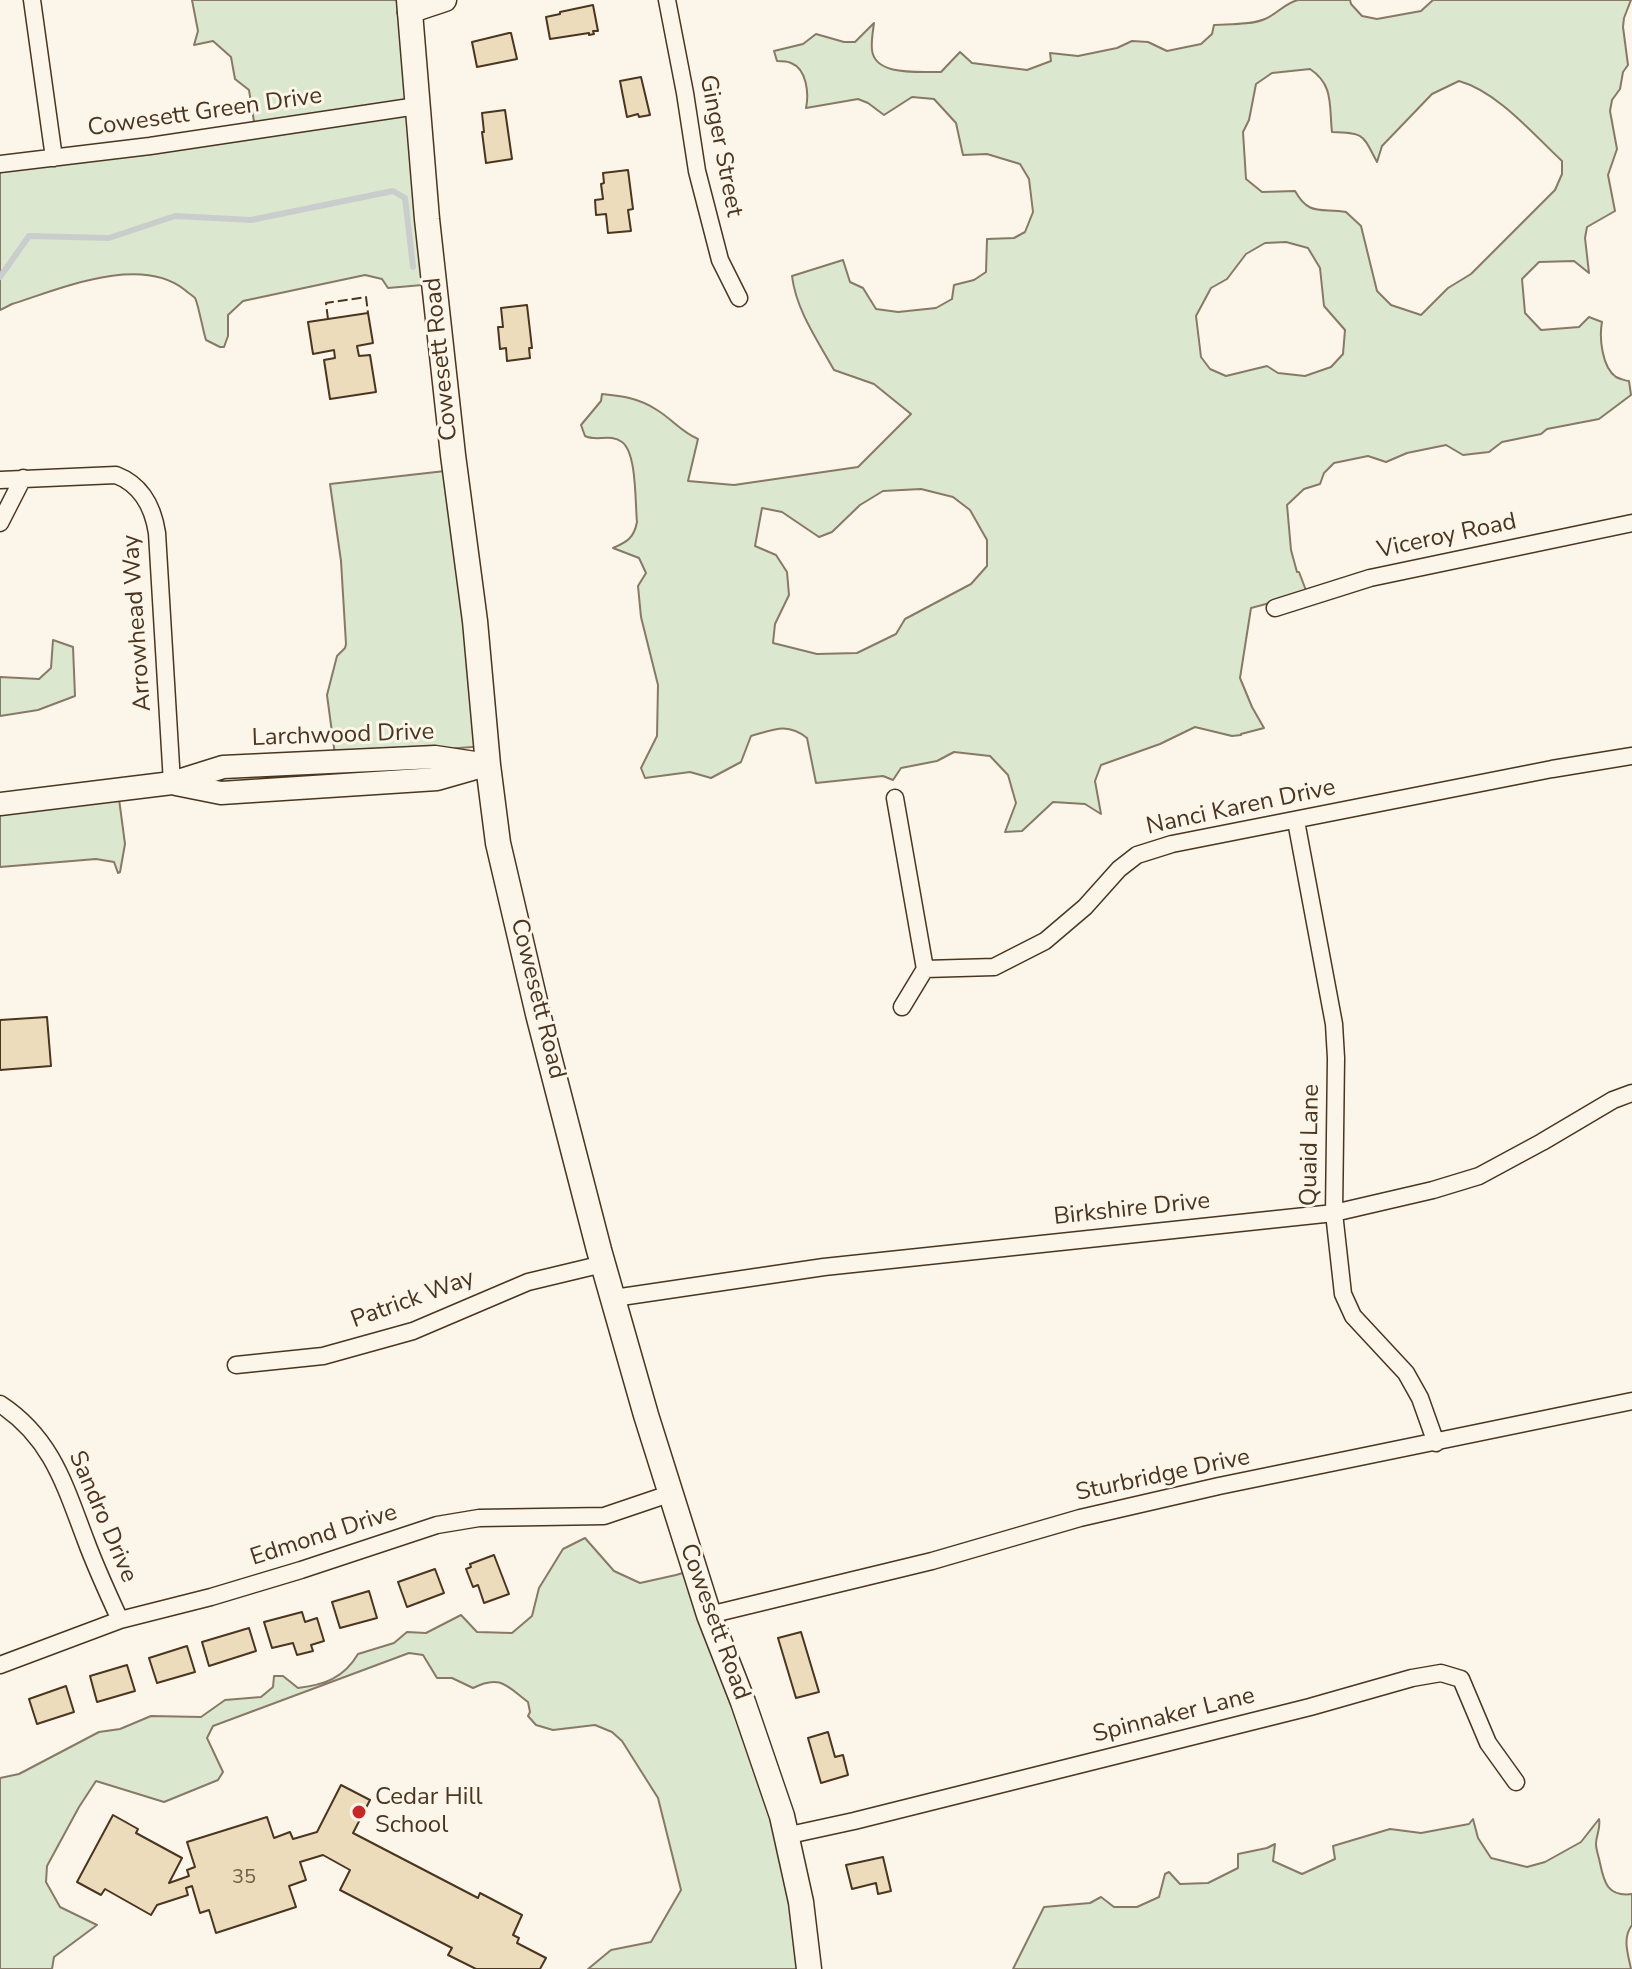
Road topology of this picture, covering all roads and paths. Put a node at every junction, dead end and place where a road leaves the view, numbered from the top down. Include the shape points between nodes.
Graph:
1 (32, 0) edge
2 (445, 0) edge
3 (667, 0) edge
4 (409, 6) edge
5 (417, 106) junction
6 (54, 158) junction
7 (0, 164) edge
8 (739, 298) dead end
9 (23, 478) junction
10 (0, 480) edge
11 (0, 523) edge
12 (1632, 523) edge
13 (1275, 608) dead end
14 (1632, 756) edge
15 (488, 765) junction
16 (172, 783) junction
17 (895, 798) dead end
18 (0, 804) edge
19 (1296, 821) junction
20 (925, 969) junction
21 (902, 1007) dead end
22 (1632, 1093) edge
23 (1334, 1213) junction
24 (603, 1264) junction
25 (614, 1298) junction
26 (236, 1365) dead end
27 (1632, 1401) edge
28 (0, 1404) edge
29 (1436, 1443) junction
30 (669, 1494) junction
31 (709, 1615) junction
32 (120, 1620) junction
33 (0, 1665) edge
34 (1516, 1782) dead end
35 (785, 1836) junction
36 (809, 1969) edge

1 - 6 street
2 - 4 street
3 - 8 street, Ginger Street via 697,171 720,260
4 - 5 main road, Cowesett Road
5 - 6 street, Cowesett Green Drive
5 - 15 main road, Cowesett Road
6 - 7 street, Cowesett Green Drive
9 - 10 street, Arrowhead Way
9 - 11 street
9 - 16 street, Arrowhead Way via 116,475 136,486 148,503 157,533
12 - 13 street, Viceroy Road via 1370,578
14 - 19 street, Nanci Karen Drive
15 - 16 street, Larchwood Drive via 435,757 223,767
15 - 24 main road, Cowesett Road via 498,843
16 - 18 street, Larchwood Drive
17 - 20 street
19 - 20 street, Nanci Karen Drive via 1137,855 1045,941 994,967
19 - 23 street, Quaid Lane via 1334,1024
20 - 21 street
22 - 23 street, Birkshire Drive via 1479,1176
23 - 25 street, Birkshire Drive via 824,1267
23 - 29 street, Quaid Lane via 1343,1294 1353,1316 1406,1373
24 - 25 main road, Cowesett Road
24 - 26 street, Patrick Way via 528,1282 413,1331 323,1356
25 - 30 main road, Cowesett Road
27 - 29 street, Sturbridge Drive
28 - 32 street, Sandro Drive via 43,1443 65,1483
29 - 31 street, Sturbridge Drive via 1080,1518 932,1561
30 - 31 main road, Cowesett Road
30 - 32 street, Edmond Drive via 604,1516 479,1518 437,1525 286,1575
31 - 35 main road, Cowesett Road
32 - 33 street, Edmond Drive
34 - 35 street, Spinnaker Lane via 1488,1743 1461,1679 1441,1673
35 - 36 main road, Cowesett Road via 801,1902

